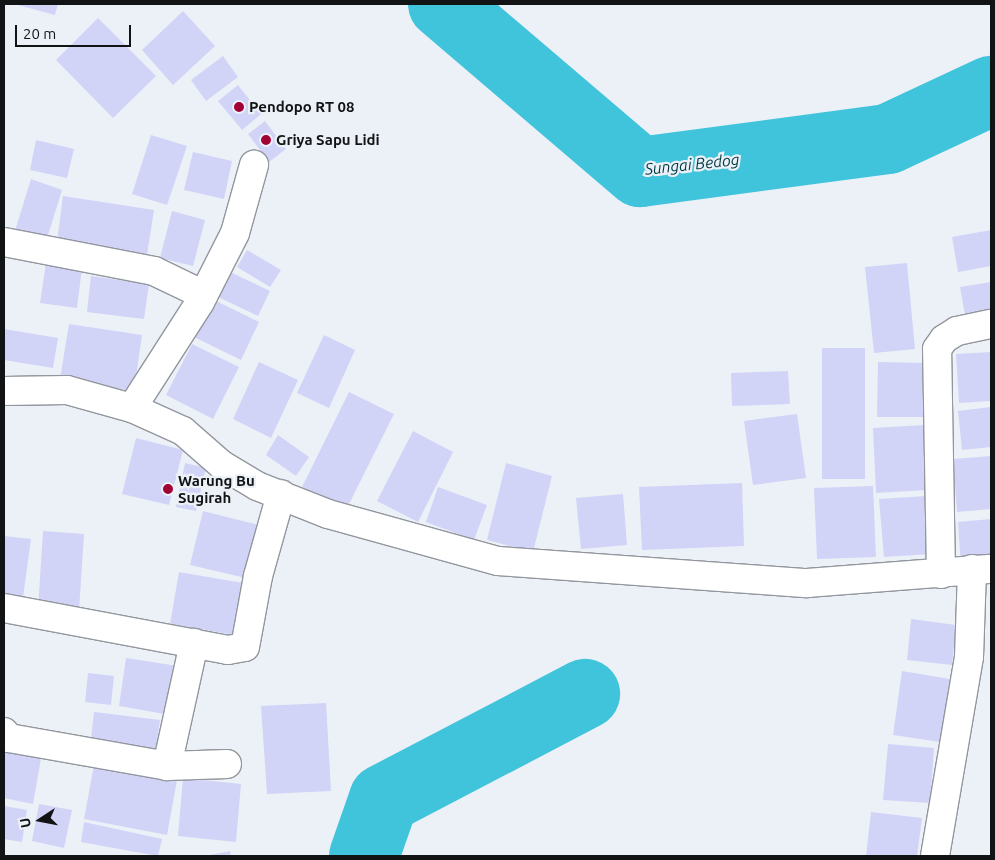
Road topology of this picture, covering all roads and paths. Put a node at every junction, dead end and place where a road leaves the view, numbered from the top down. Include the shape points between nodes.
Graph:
1 (254, 165) dead end
2 (4, 242) edge
3 (204, 295) junction
4 (991, 324) edge
5 (4, 391) edge
6 (132, 408) junction
7 (281, 494) junction
8 (982, 569) edge
9 (941, 574) junction
10 (4, 608) edge
11 (194, 643) junction
12 (4, 732) edge
13 (226, 764) dead end
14 (167, 766) junction
15 (935, 856) edge

1 - 3 street via 236,232
2 - 3 street via 154,271
3 - 6 street
4 - 9 street via 957,331 944,339 937,349
5 - 6 street via 67,390
6 - 7 street via 183,431 222,465 257,486
7 - 9 street via 328,514 498,561 807,583
7 - 11 street via 258,576 248,642 236,650
8 - 9 street
8 - 15 street
10 - 11 street
11 - 14 street
12 - 14 street via 9,738
13 - 14 street

